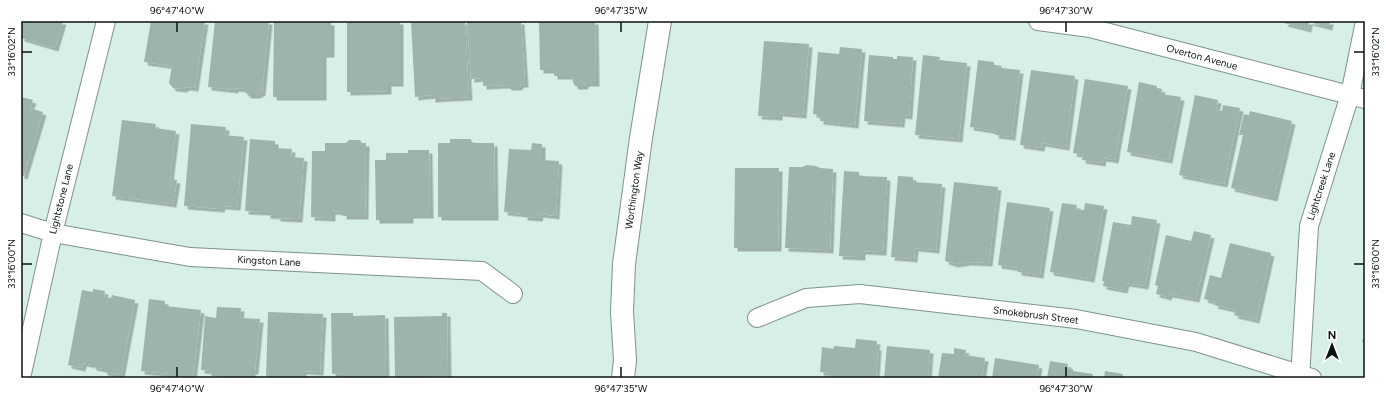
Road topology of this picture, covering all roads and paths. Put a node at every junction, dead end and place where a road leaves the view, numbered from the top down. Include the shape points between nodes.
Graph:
1 (106, 21) edge
2 (660, 21) edge
3 (1038, 21) edge
4 (1365, 21) edge
5 (1090, 24) edge
6 (1358, 97) edge
7 (21, 223) edge
8 (53, 233) junction
9 (513, 294) dead end
10 (757, 318) dead end
11 (626, 372) edge
12 (1304, 377) edge
13 (21, 378) edge

1 - 8 street, Lightstone Lane
2 - 11 street, Worthington Way via 624,264 622,312
3 - 5 street, Overton Avenue
4 - 6 street, Lightcreek Lane
5 - 6 street, Overton Avenue
6 - 12 street, Lightcreek Lane via 1308,226
7 - 8 street, Kingston Lane
8 - 9 street, Kingston Lane via 190,257 482,271
8 - 13 street, Lightstone Lane
10 - 12 street, Smokebrush Street via 806,298 860,294 1076,319 1196,342

